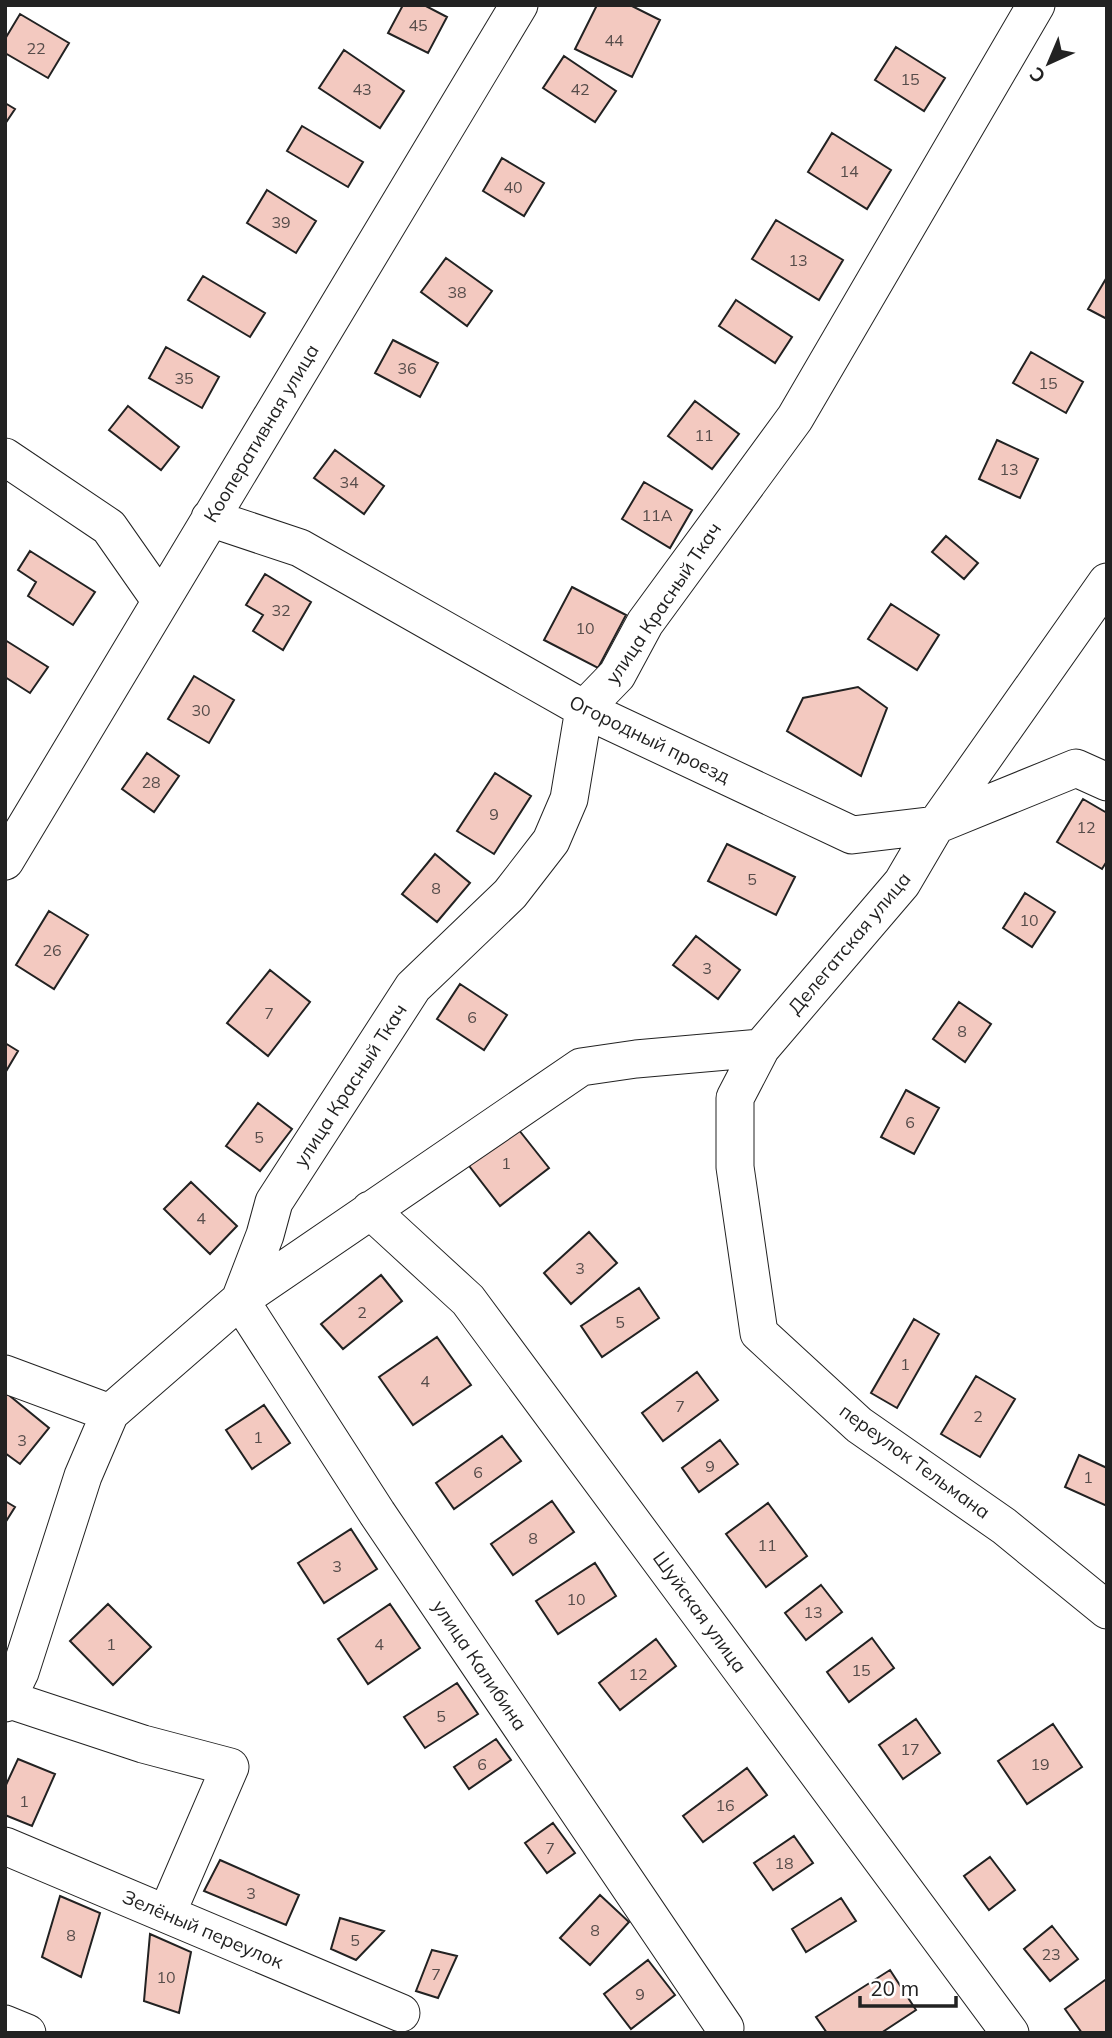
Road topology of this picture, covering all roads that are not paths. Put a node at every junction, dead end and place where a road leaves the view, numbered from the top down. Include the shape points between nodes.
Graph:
1 (519, 5) edge
2 (1036, 5) edge
3 (5, 457) edge
4 (210, 518) junction
5 (1107, 582) edge
6 (160, 600) junction
7 (584, 709) junction
8 (1107, 782) edge
9 (936, 825) junction
10 (5, 861) edge
11 (761, 1048) junction
12 (370, 1210) junction
13 (240, 1300) junction
14 (5, 1374) edge
15 (110, 1413) junction
16 (1107, 1610) edge
17 (6, 1701) edge
18 (5, 1846) edge
19 (167, 1913) junction
20 (401, 2013) dead end
21 (5, 2024) edge
22 (725, 2028) dead end
23 (27, 2033) edge
24 (1010, 2033) edge

1 - 4 street, Кооперативная улица
2 - 7 street, улица Красный Ткач via 795,418 645,623 617,675
3 - 6 street via 109,527
4 - 6 street, Кооперативная улица
4 - 7 street, Огородный проезд via 300,548
5 - 9 street, Делегатская улица
6 - 10 street, Кооперативная улица
7 - 9 street, Огородный проезд via 852,835
7 - 13 street, улица Красный Ткач via 569,799 551,841 510,894 413,987 274,1202
8 - 9 street, Огородный проезд via 1076,768
9 - 11 street, Делегатская улица via 902,883
11 - 12 street, улица Красный Ткач via 580,1067
11 - 16 street, переулок Тельмана via 735,1098 735,1167 759,1333 859,1425 1004,1525
12 - 13 street, улица Красный Ткач
12 - 24 street, Шуйская улица via 468,1300
13 - 15 street, улица Красный Ткач
13 - 22 street, улица Калибина via 377,1513
14 - 15 street
15 - 17 street, улица Красный Ткач via 83,1476 20,1672
17 - 19 street via 230,1767
18 - 19 street, Зелёный переулок
19 - 20 street, Зелёный переулок
21 - 23 street

